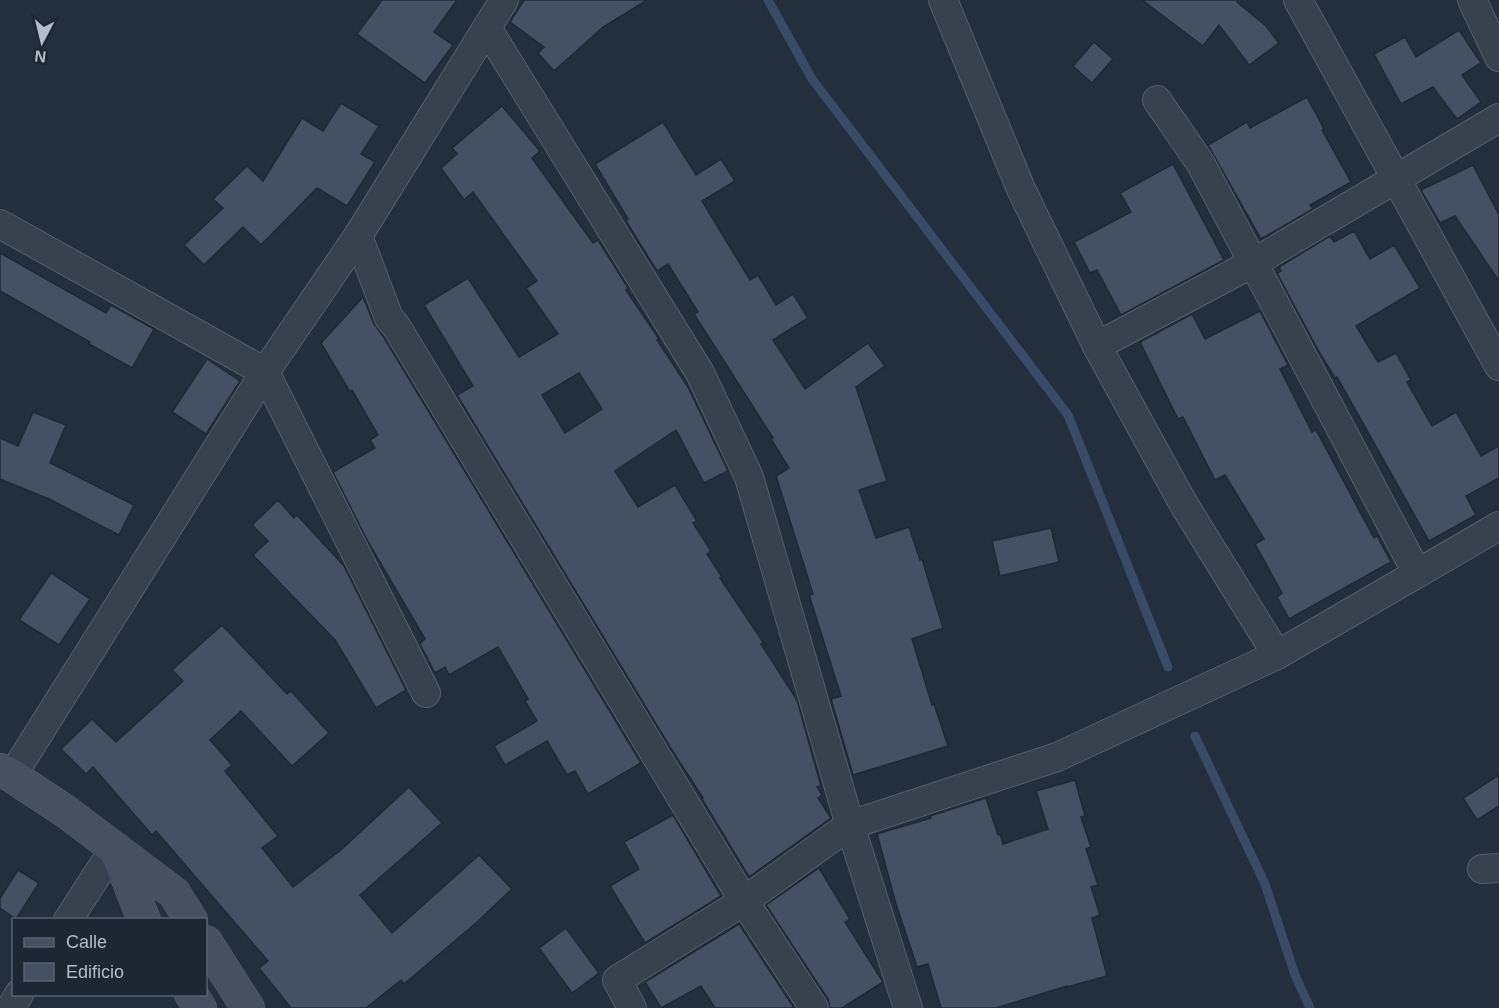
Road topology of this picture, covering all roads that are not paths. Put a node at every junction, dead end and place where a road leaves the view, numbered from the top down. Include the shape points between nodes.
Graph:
1 (504, 0) edge
2 (943, 0) edge
3 (1298, 0) edge
4 (1472, 0) edge
5 (487, 28) junction
6 (1499, 57) edge
7 (1157, 100) dead end
8 (1499, 118) edge
9 (1398, 178) junction
10 (0, 224) edge
11 (358, 236) junction
12 (1254, 263) junction
13 (1097, 346) junction
14 (1499, 366) edge
15 (265, 372) junction
16 (1499, 526) edge
17 (1417, 573) junction
18 (1277, 655) junction
19 (426, 693) dead end
20 (6, 773) edge
21 (850, 825) junction
22 (115, 847) junction
23 (744, 902) junction
24 (69, 918) edge
25 (143, 918) edge
26 (190, 918) edge
27 (207, 944) edge
28 (248, 1008) edge
29 (632, 1008) edge
30 (814, 1008) edge
31 (908, 1008) edge

1 - 5 street
2 - 13 street via 1021,189
3 - 9 street
4 - 6 street
5 - 11 street
5 - 21 street via 700,373 749,477
7 - 12 street via 1201,164
8 - 9 street
9 - 12 street
9 - 14 street
10 - 15 street
11 - 15 street
11 - 23 street via 389,318
12 - 13 street
12 - 17 street
13 - 18 street via 1183,503
15 - 19 street
15 - 20 street
16 - 17 street
17 - 18 street
18 - 21 street via 1057,757
20 - 22 main road
21 - 23 street
21 - 31 street
22 - 24 street
22 - 25 main road
22 - 26 main road via 174,893
23 - 29 street via 617,980
23 - 30 street
27 - 28 main road

